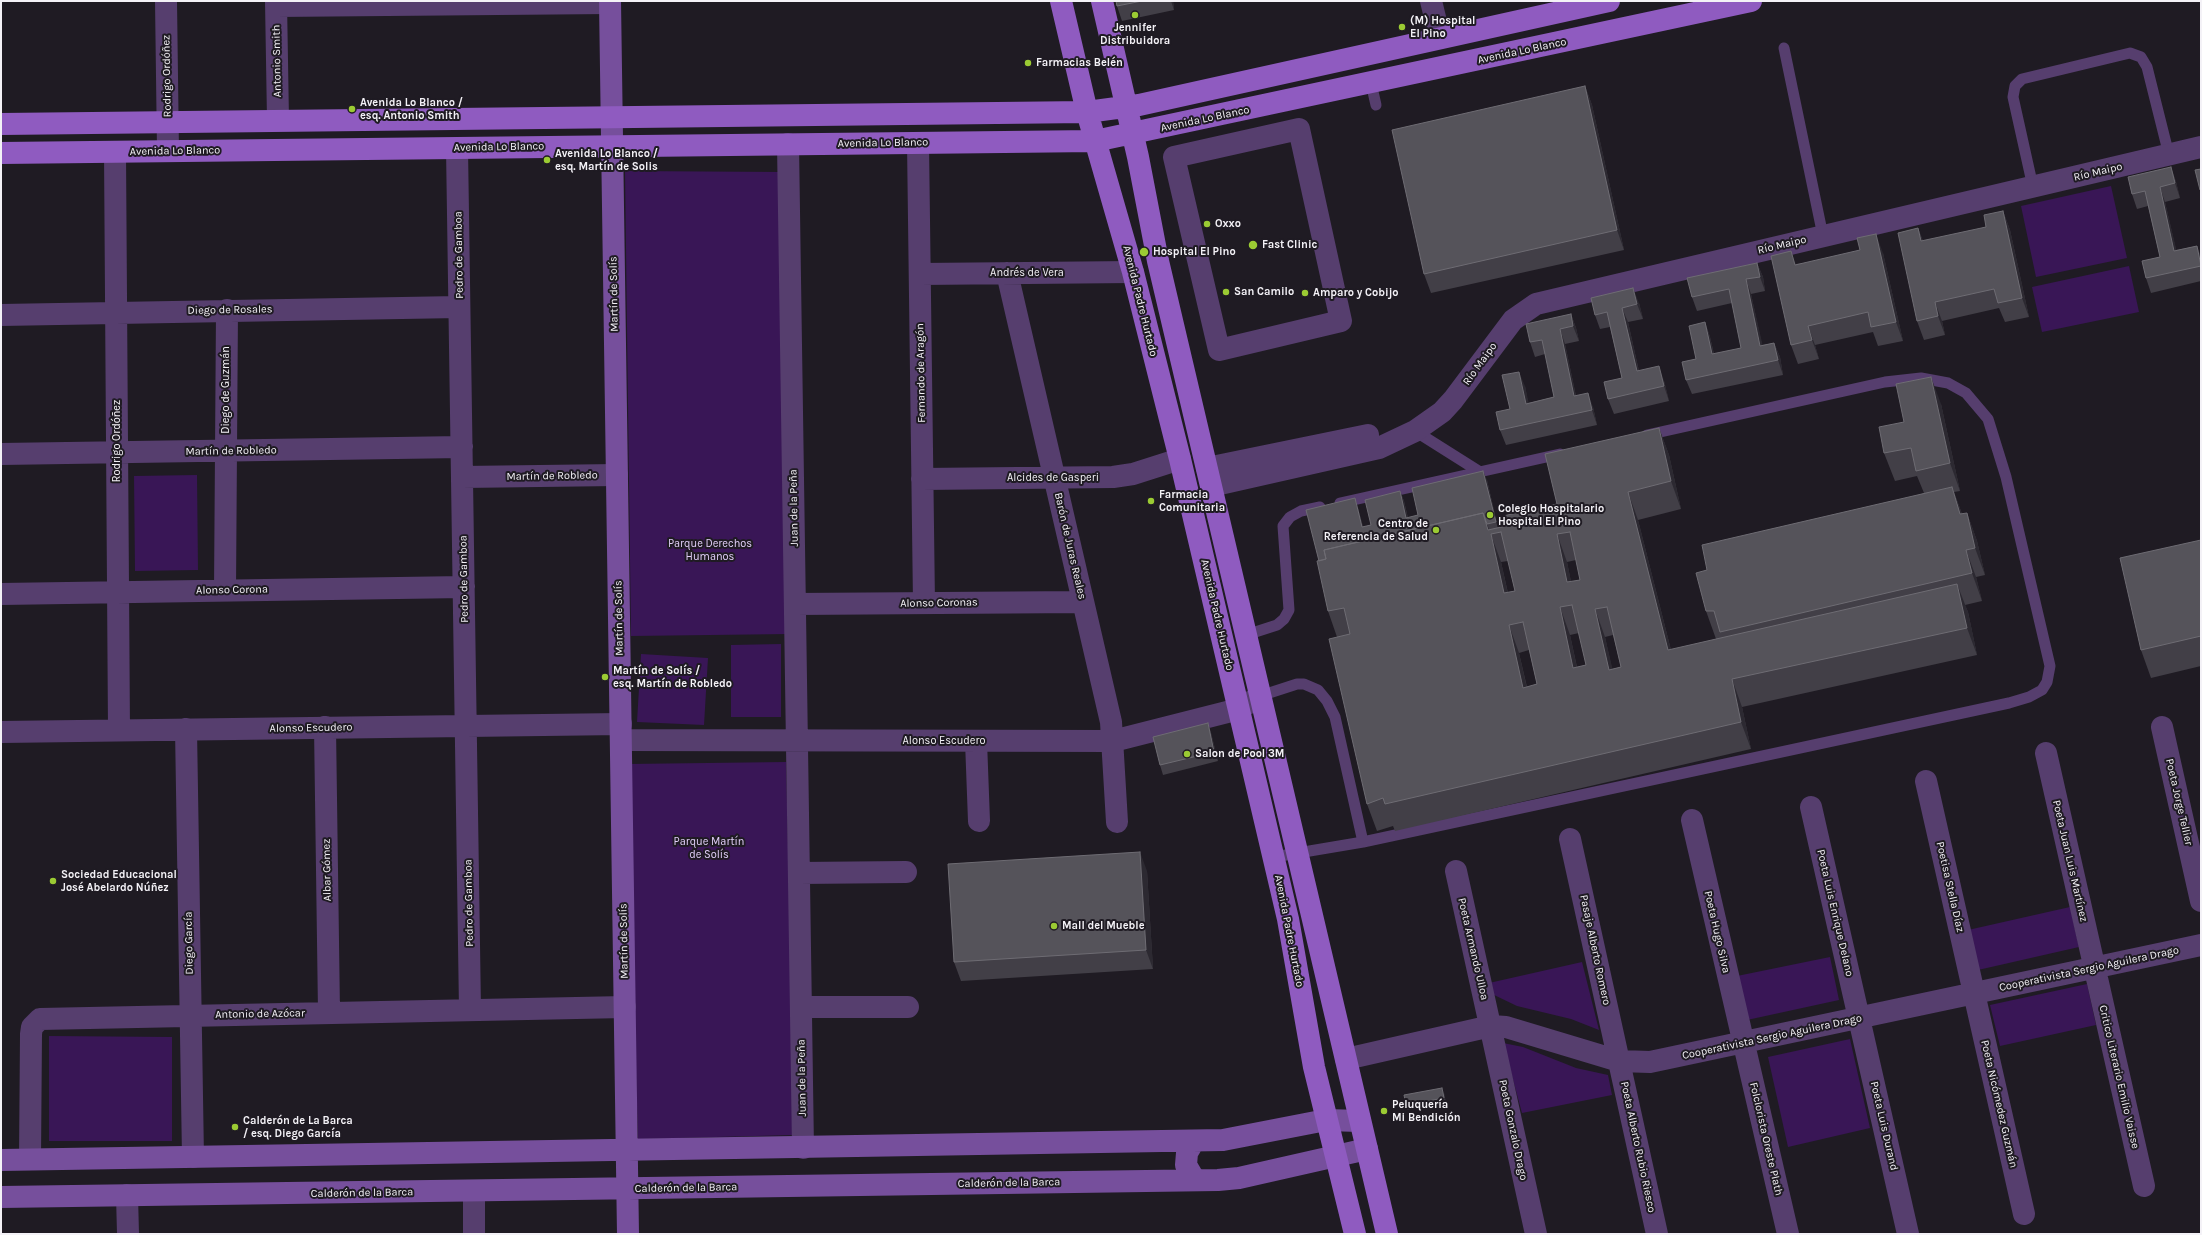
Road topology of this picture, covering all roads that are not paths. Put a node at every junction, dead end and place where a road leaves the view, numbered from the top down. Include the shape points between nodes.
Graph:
1 (166, 1) edge
2 (1061, 1) edge
3 (1102, 1) edge
4 (1431, 1) edge
5 (1609, 1) edge
6 (1751, 1) edge
7 (610, 2) edge
8 (276, 4) edge
9 (1562, 6) edge
10 (1440, 38) junction
11 (1784, 48) dead end
12 (1371, 83) junction
13 (1376, 105) dead end
14 (1126, 108) junction
15 (1088, 112) junction
16 (611, 118) junction
17 (278, 120) junction
18 (167, 122) junction
19 (1, 124) edge
20 (1132, 135) junction
21 (1095, 141) junction
22 (918, 143) junction
23 (788, 144) junction
24 (612, 146) junction
25 (2201, 147) edge
26 (457, 148) junction
27 (168, 151) junction
28 (114, 152) junction
29 (1, 153) edge
30 (2169, 155) junction
31 (2033, 187) junction
32 (1822, 236) junction
33 (1133, 272) junction
34 (1007, 273) junction
35 (920, 274) junction
36 (459, 307) junction
37 (227, 310) junction
38 (116, 313) junction
39 (1, 315) edge
40 (1341, 321) joint
41 (1415, 431) junction
42 (1632, 438) edge
43 (462, 447) junction
44 (226, 451) junction
45 (1572, 451) edge
46 (117, 452) junction
47 (1, 454) edge
48 (1180, 459) junction
49 (1480, 472) junction
50 (617, 476) junction
51 (462, 477) junction
52 (1209, 477) junction
53 (1054, 478) junction
54 (922, 479) junction
55 (464, 587) junction
56 (225, 590) junction
57 (118, 592) junction
58 (1, 594) edge
59 (1083, 602) junction
60 (924, 603) junction
61 (795, 604) junction
62 (1246, 635) junction
63 (1260, 696) junction
64 (1239, 709) junction
65 (466, 726) junction
66 (2162, 727) dead end
67 (325, 728) junction
68 (186, 729) junction
69 (119, 730) junction
70 (1, 732) edge
71 (621, 732) junction
72 (797, 741) junction
73 (976, 741) junction
74 (1113, 741) junction
75 (2046, 753) dead end
76 (1926, 781) dead end
77 (1811, 807) dead end
78 (1692, 820) dead end
79 (979, 821) dead end
80 (1117, 822) dead end
81 (1570, 839) dead end
82 (1363, 842) junction
83 (1297, 854) junction
84 (1274, 857) junction
85 (1456, 871) dead end
86 (906, 872) dead end
87 (799, 873) junction
88 (2201, 901) edge
89 (2201, 945) edge
90 (2094, 968) junction
91 (1974, 994) junction
92 (625, 1006) junction
93 (801, 1007) junction
94 (908, 1007) dead end
95 (470, 1010) junction
96 (329, 1012) junction
97 (190, 1015) junction
98 (1859, 1019) junction
99 (1491, 1026) junction
100 (1744, 1044) junction
101 (1346, 1060) junction
102 (1619, 1061) junction
103 (1326, 1120) junction
104 (1360, 1121) junction
105 (1194, 1141) junction
106 (803, 1148) junction
107 (1367, 1149) junction
108 (627, 1151) junction
109 (1335, 1156) junction
110 (192, 1157) junction
111 (30, 1159) junction
112 (1, 1160) edge
113 (1198, 1180) junction
114 (2144, 1186) dead end
115 (628, 1189) junction
116 (474, 1191) junction
117 (127, 1196) junction
118 (1, 1197) edge
119 (2024, 1214) dead end
120 (128, 1234) edge
121 (474, 1234) edge
122 (628, 1234) edge
123 (1355, 1234) edge
124 (1386, 1234) edge
125 (1536, 1234) edge
126 (1657, 1234) edge
127 (1788, 1234) edge
128 (1908, 1234) edge

1 - 18 street, Rodrigo Ordóñez
2 - 15 main road, Avenida Padre Hurtado
3 - 14 main road
4 - 10 street
5 - 9 main road
6 - 12 main road, Avenida Lo Blanco
7 - 8 street
7 - 16 street, Martín de Solís
8 - 17 street, Antonio Smith
9 - 10 main road
10 - 14 main road
11 - 32 lane
12 - 13 lane
12 - 20 main road, Avenida Lo Blanco
14 - 15 main road
14 - 20 main road
15 - 16 main road
15 - 21 main road, Avenida Padre Hurtado
16 - 17 main road
16 - 24 street, Martín de Solís
17 - 18 main road
18 - 19 main road
18 - 27 street, Rodrigo Ordóñez
20 - 21 main road, Avenida Lo Blanco
20 - 52 main road via 1158,261
21 - 22 main road, Avenida Lo Blanco
21 - 33 main road, Avenida Padre Hurtado
22 - 23 main road, Avenida Lo Blanco
22 - 35 street, Fernando de Aragón
23 - 24 main road, Avenida Lo Blanco
23 - 61 street, Juan de la Peña
24 - 26 main road, Avenida Lo Blanco
24 - 50 street, Martín de Solís
25 - 30 street, Río Maipo
26 - 27 main road, Avenida Lo Blanco
26 - 36 street, Pedro de Gamboa
27 - 28 main road, Avenida Lo Blanco
28 - 29 main road, Avenida Lo Blanco
28 - 38 street, Rodrigo Ordóñez
30 - 31 street, Río Maipo
30 - 31 lane via 2147,67 2141,57 2130,53 2022,79 2015,86 2013,97
31 - 32 street, Río Maipo
32 - 41 street, Río Maipo via 1536,304 1513,320 1442,412
33 - 34 street, Andrés de Vera
33 - 48 main road, Avenida Padre Hurtado
34 - 35 street, Andrés de Vera
34 - 53 street, Barón de Juras Reales
35 - 54 street, Fernando de Aragón
36 - 37 street, Diego de Rosales
36 - 43 street, Pedro de Gamboa
37 - 38 street, Diego de Rosales
37 - 44 street, Diego de Guzmán
38 - 39 street, Diego de Rosales
38 - 46 street, Rodrigo Ordóñez
40 - 40 street via 1299,128 1174,157 1219,350
41 - 49 lane
41 - 52 street, Río Maipo via 1379,448
42 - 82 lane via 1885,382 1921,378 1948,384 1966,393 1988,418 2006,477 2050,666 2047,682 2042,690 2029,697 2008,702
43 - 44 street, Martín de Robledo
43 - 51 street, Pedro de Gamboa
44 - 46 street, Martín de Robledo
44 - 56 street, Diego de Guzmán
45 - 49 lane
46 - 47 street, Martín de Robledo
46 - 57 street, Rodrigo Ordóñez
48 - 53 street, Alcides de Gasperi via 1123,476
48 - 64 main road, Avenida Padre Hurtado
49 - 62 lane via 1301,511 1290,517 1283,526 1289,610 1284,619 1276,625
50 - 51 street, Martín de Robledo
50 - 71 street, Martín de Solís
51 - 55 street, Pedro de Gamboa
52 - 62 main road
53 - 54 street, Alcides de Gasperi
53 - 59 street, Barón de Juras Reales
54 - 60 street, Fernando de Aragón
55 - 56 street, Alonso Corona
55 - 65 street, Pedro de Gamboa
56 - 57 street, Alonso Corona
57 - 58 street, Alonso Corona
57 - 69 street, Rodrigo Ordóñez
59 - 60 street, Alonso Coronas
59 - 74 street, Barón de Juras Reales via 1111,722
60 - 61 street, Alonso Coronas
61 - 72 street, Juan de la Peña
62 - 63 main road
63 - 64 street, Alonso Escudero
63 - 82 lane via 1304,684 1318,690 1327,701 1335,717
63 - 83 main road
64 - 74 street, Alonso Escudero
64 - 84 main road, Avenida Padre Hurtado
65 - 67 street, Alonso Escudero
65 - 71 street, Alonso Escudero
65 - 95 street, Pedro de Gamboa
66 - 88 street, Poeta Jorge Tellier
67 - 68 street, Alonso Escudero
67 - 96 street, Albar Gómez
68 - 69 street, Alonso Escudero
68 - 97 street, Diego García
69 - 70 street, Alonso Escudero
71 - 72 street, Alonso Escudero
71 - 92 street, Martín de Solís
72 - 73 street, Alonso Escudero
72 - 87 street, Juan de la Peña
73 - 74 street, Alonso Escudero
73 - 79 street
74 - 80 street, Barón de Juras Reales
75 - 90 street, Poeta Juan Luis Martínez
76 - 91 street, Poetisa Stella Díaz
77 - 98 street, Poeta Luis Enrique Delano
78 - 100 street, Poeta Hugo Silva
81 - 102 street, Pasaje Alberto Romero
82 - 83 lane
83 - 84 lane
83 - 101 main road
84 - 103 main road, Avenida Padre Hurtado via 1297,962 1314,1067
85 - 99 street, Poeta Armando Ulloa
86 - 87 street
87 - 93 street, Juan de la Peña
89 - 90 street, Cooperativista Sergio Aguilera Drago
90 - 91 street, Cooperativista Sergio Aguilera Drago
90 - 114 street, Critico Literario Emilio Vaisse
91 - 98 street, Cooperativista Sergio Aguilera Drago
91 - 119 street, Poeta Nicómedez Guzmán
92 - 95 street, Antonio de Azócar
92 - 108 street, Martín de Solís
93 - 94 street
93 - 106 street, Juan de la Peña
95 - 96 street, Antonio de Azócar
96 - 97 street, Antonio de Azócar
97 - 110 street, Diego García
97 - 111 street, Antonio de Azócar via 46,1017 35,1022 31,1034
98 - 100 street, Cooperativista Sergio Aguilera Drago
98 - 128 street, Poeta Luis Durand
99 - 101 street, Cooperativista Sergio Aguilera Drago
99 - 102 street, Cooperativista Sergio Aguilera Drago via 1506,1027
99 - 125 street, Poeta Gonzalo Drago
100 - 102 street, Cooperativista Sergio Aguilera Drago via 1650,1062
100 - 127 street, Folclorista Oreste Plath
101 - 104 main road
102 - 126 street, Poeta Alberto Rubio Riesco
103 - 104 street
103 - 105 street via 1237,1138
103 - 109 main road, Avenida Padre Hurtado
104 - 107 main road
105 - 106 street
105 - 113 street via 1186,1153 1186,1165
106 - 108 street
107 - 109 street, Calderón de la Barca
107 - 124 main road
108 - 110 street
108 - 115 street, Martín de Solís
109 - 113 street, Calderón de la Barca via 1239,1178
109 - 123 main road, Avenida Padre Hurtado
110 - 111 street
111 - 112 street
113 - 115 street, Calderón de la Barca
115 - 116 street, Calderón de la Barca
115 - 122 street, Martín de Solís
116 - 117 street, Calderón de la Barca
116 - 121 street
117 - 118 street, Calderón de la Barca
117 - 120 street

